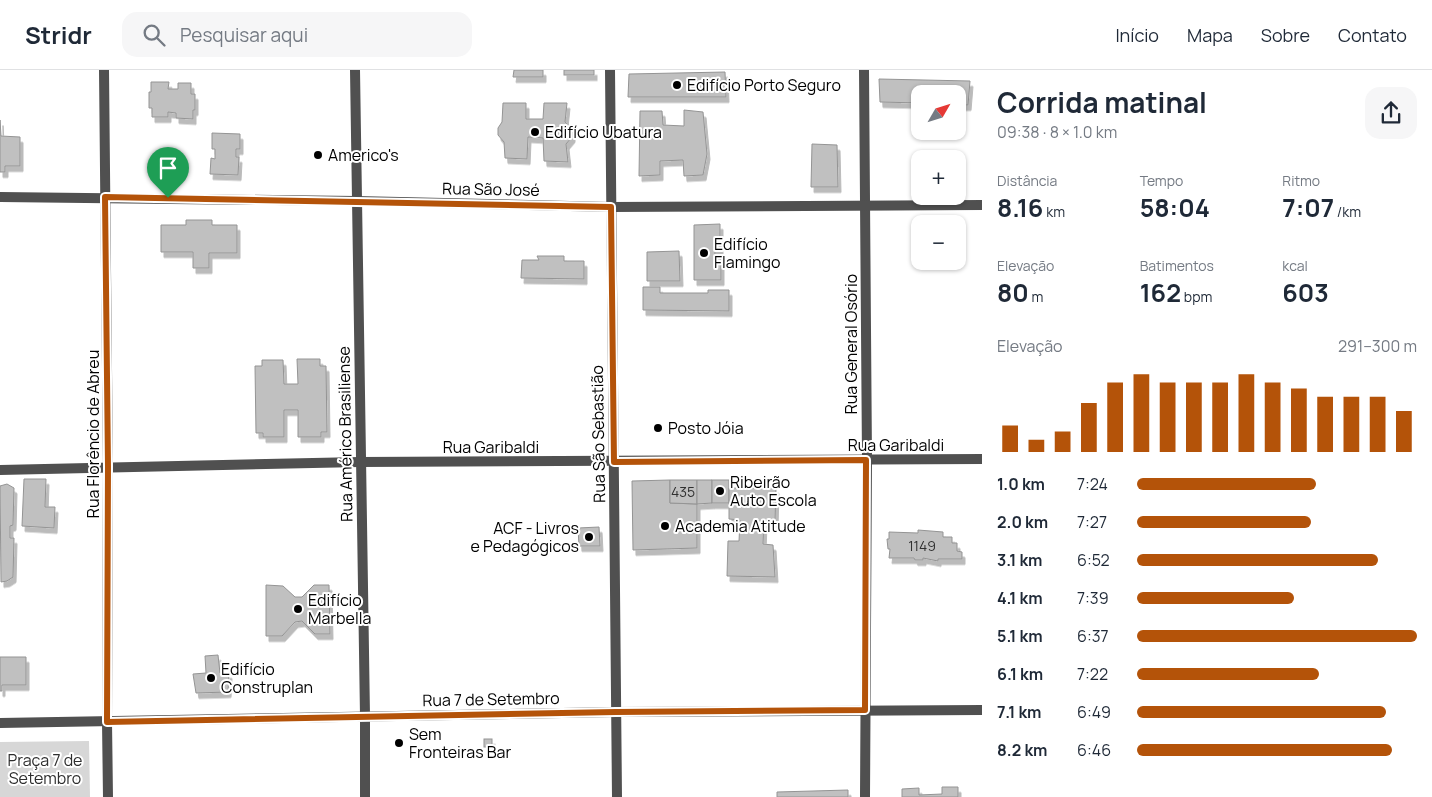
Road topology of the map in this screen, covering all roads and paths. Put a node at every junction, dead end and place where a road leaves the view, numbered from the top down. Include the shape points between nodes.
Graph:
1 (104, 70) edge
2 (355, 70) edge
3 (610, 70) edge
4 (864, 70) edge
5 (0, 197) edge
6 (105, 197) junction
7 (356, 201) junction
8 (865, 205) junction
9 (982, 205) edge
10 (611, 207) junction
11 (982, 459) edge
12 (866, 460) junction
13 (360, 462) junction
14 (614, 462) junction
15 (108, 466) junction
16 (0, 470) edge
17 (865, 710) junction
18 (982, 710) edge
19 (616, 712) junction
20 (365, 716) junction
21 (107, 722) junction
22 (0, 723) edge
23 (108, 797) edge
24 (364, 797) edge
25 (617, 797) edge
26 (865, 797) edge

1 - 6 street, Rua Florêncio de Abreu
2 - 7 street, Rua Américo Brasiliense
3 - 10 street, Rua São Sebastião
4 - 8 street, Rua General Osório
5 - 6 street, Rua São José
6 - 7 street, Rua São José
6 - 15 street, Rua Florêncio de Abreu
7 - 10 street, Rua São José
7 - 13 street, Rua Américo Brasiliense
8 - 9 street, Rua São José
8 - 10 street, Rua São José
8 - 12 street, Rua General Osório
10 - 14 street, Rua São Sebastião
11 - 12 street, Rua Garibaldi
12 - 14 street, Rua Garibaldi
12 - 17 street, Rua General Osório
13 - 14 street, Rua Garibaldi
13 - 15 street, Rua Garibaldi
13 - 20 street, Rua Américo Brasiliense
14 - 19 street, Rua São Sebastião
15 - 16 street, Rua Garibaldi
15 - 21 street, Rua Florêncio de Abreu
17 - 18 street, Rua 7 de Setembro
17 - 19 street, Rua 7 de Setembro
17 - 26 street, Rua General Osório
19 - 20 street, Rua 7 de Setembro
19 - 25 street, Rua São Sebastião
20 - 21 street, Rua 7 de Setembro
20 - 24 street, Rua Américo Brasiliense
21 - 22 street, Rua 7 de Setembro
21 - 23 street, Rua Florêncio de Abreu

